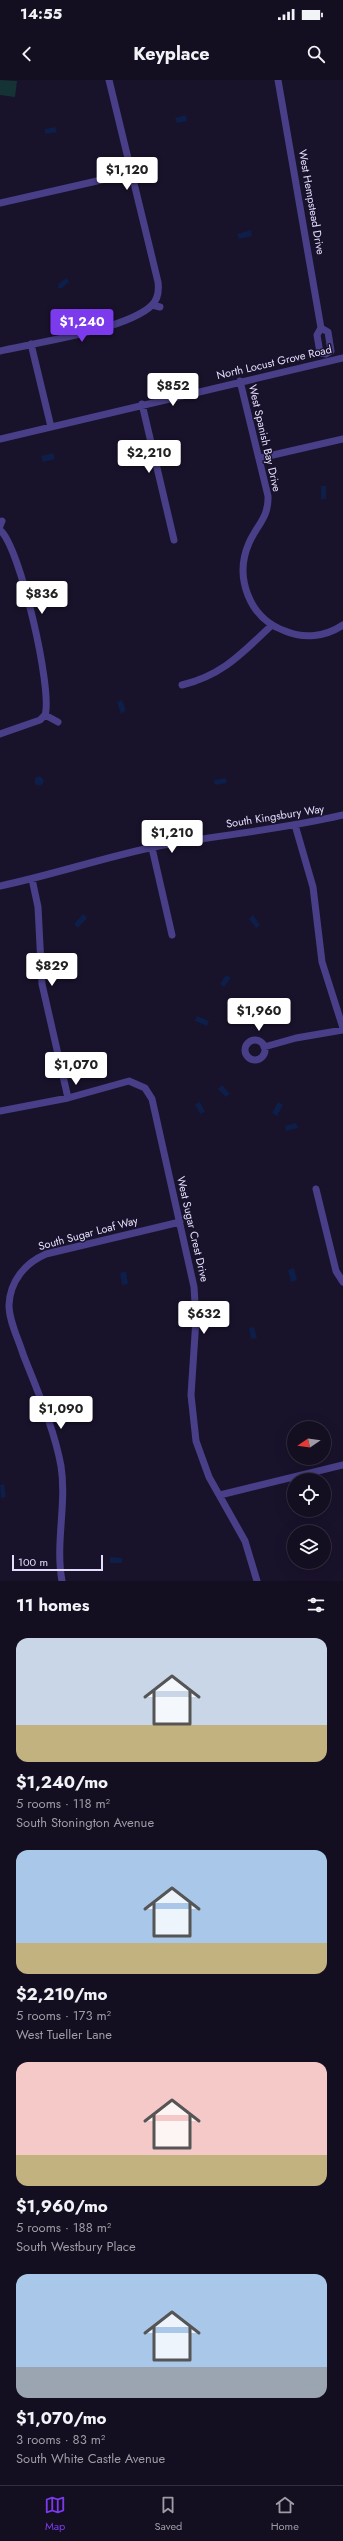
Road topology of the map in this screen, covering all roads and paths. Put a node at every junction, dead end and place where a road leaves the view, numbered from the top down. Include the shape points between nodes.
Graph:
1 (110, 80) edge
2 (278, 80) edge
3 (132, 173) junction
4 (0, 203) edge
5 (152, 305) junction
6 (160, 307) dead end
7 (321, 328) junction
8 (30, 344) junction
9 (0, 351) edge
10 (327, 358) junction
11 (343, 358) edge
12 (240, 381) junction
13 (142, 404) junction
14 (51, 427) junction
15 (0, 439) edge
16 (343, 439) edge
17 (260, 458) junction
18 (0, 530) edge
19 (174, 540) dead end
20 (272, 625) junction
21 (343, 626) edge
22 (182, 685) dead end
23 (45, 715) junction
24 (58, 722) dead end
25 (0, 734) edge
26 (343, 815) edge
27 (295, 825) junction
28 (152, 848) junction
29 (32, 879) junction
30 (0, 886) edge
31 (172, 935) dead end
32 (343, 1029) edge
33 (264, 1048) dead end
34 (68, 1098) junction
35 (0, 1111) edge
36 (316, 1189) dead end
37 (180, 1222) junction
38 (343, 1282) edge
39 (343, 1465) edge
40 (220, 1495) junction
41 (62, 1581) edge
42 (257, 1581) edge

1 - 3 street
2 - 7 street, West Hempstead Drive
3 - 4 street
3 - 5 street via 158,282 157,298
5 - 6 street
5 - 8 street via 144,311 99,329
7 - 10 street, West Hempstead Drive via 317,335 320,353
7 - 10 street, West Hempstead Drive via 328,332 331,351
8 - 9 street
8 - 14 street
10 - 11 street, North Locust Grove Road
10 - 12 street, North Locust Grove Road
12 - 13 street, North Locust Grove Road
12 - 17 street, West Spanish Bay Drive
13 - 14 street, North Locust Grove Road
13 - 19 street
14 - 15 street, North Locust Grove Road
16 - 17 street
17 - 20 street, West Spanish Bay Drive via 269,508 250,542 243,569 244,583 256,610
18 - 23 street via 6,536 14,556 31,611 45,688
20 - 21 street, West Spanish Bay Drive via 291,634 313,636
20 - 22 street via 222,670
23 - 24 street
23 - 25 street via 40,720
26 - 27 street, South Kingsbury Way
27 - 28 street, South Kingsbury Way via 213,836
27 - 32 street via 313,886 322,962
28 - 29 street, South Kingsbury Way
28 - 31 street
29 - 30 street, South Kingsbury Way
29 - 34 street via 38,907 42,984
32 - 33 street via 296,1038
34 - 35 street
34 - 37 street, West Sugar Crest Drive via 129,1080 145,1088 152,1099
36 - 38 street via 336,1271
37 - 40 street, West Sugar Crest Drive via 196,1299 191,1395 193,1423 202,1459
37 - 41 street, South Sugar Loaf Way via 46,1254 28,1264 14,1284 9,1305 11,1318 55,1440 61,1468
39 - 40 street
40 - 42 street, West Sugar Crest Drive via 245,1541

